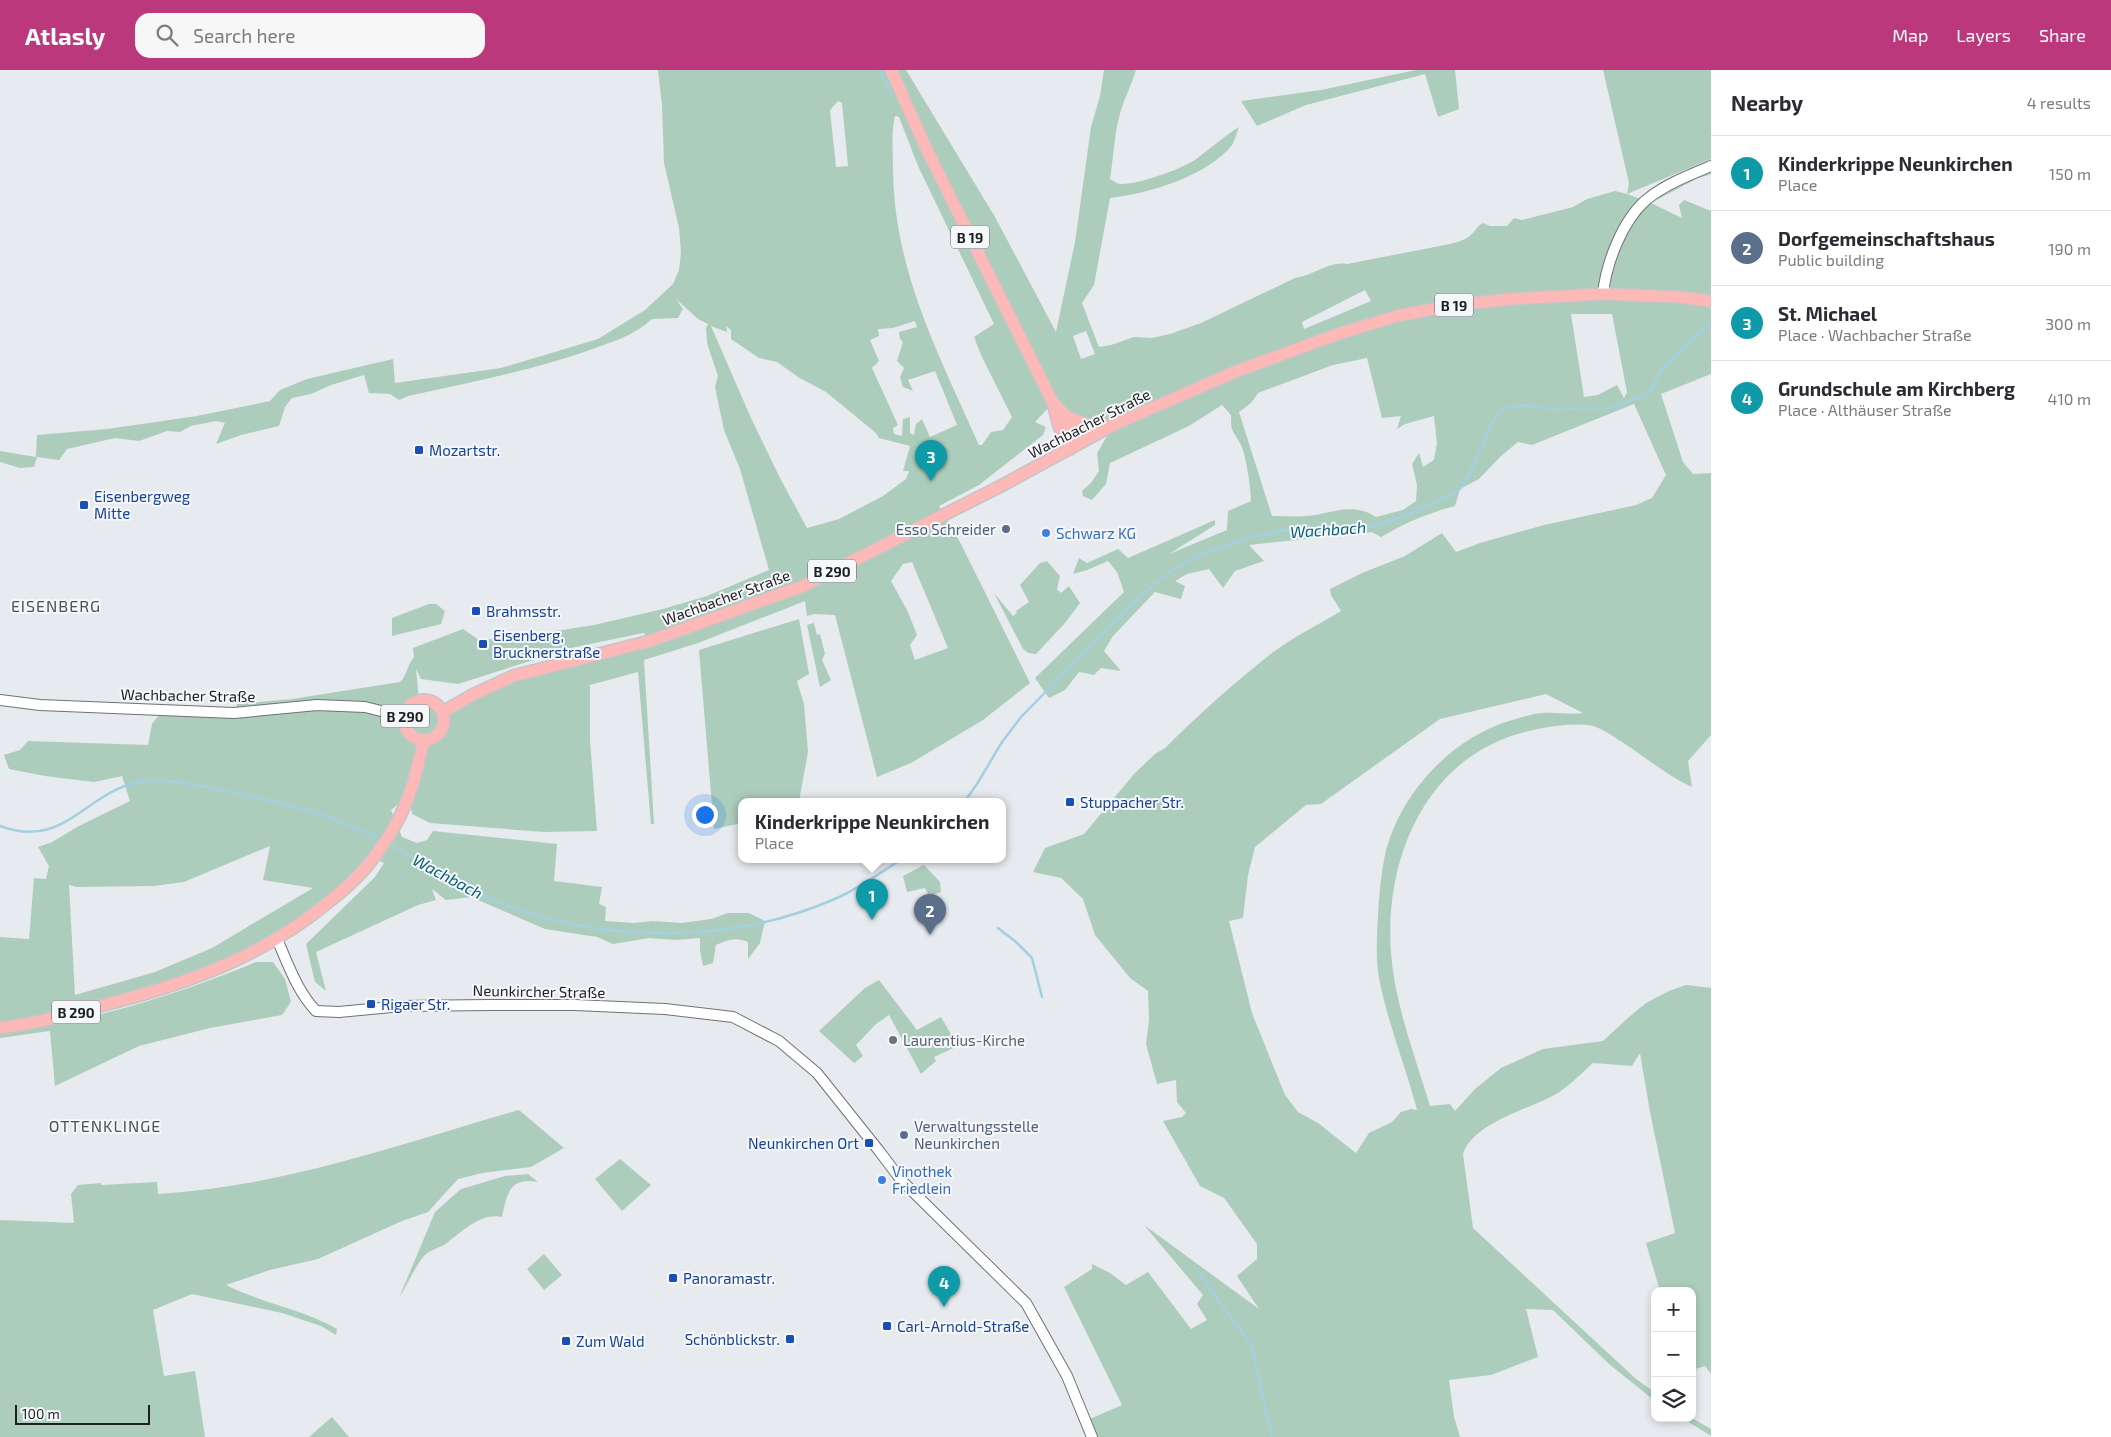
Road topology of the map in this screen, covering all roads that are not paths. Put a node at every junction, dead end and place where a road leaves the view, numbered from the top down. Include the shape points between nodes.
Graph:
1 (891, 70) edge
2 (1711, 166) edge
3 (1603, 294) junction
4 (1711, 302) edge
5 (1063, 422) junction
6 (1113, 425) junction
7 (1073, 447) junction
8 (1046, 462) junction
9 (0, 700) edge
10 (443, 712) junction
11 (405, 717) junction
12 (424, 740) junction
13 (278, 939) junction
14 (0, 1028) edge
15 (1092, 1437) edge

1 - 5 main road, B 19 via 926,148
2 - 3 street via 1652,196 1631,217 1611,255
3 - 4 main road, B 19 via 1679,297
3 - 6 main road, Wachbacher Straße / B 19 via 1454,305 1397,316 1262,361
5 - 6 main road, B 19
5 - 7 main road, B 19
5 - 8 main road via 1057,446
6 - 7 main road, Wachbacher Straße / B 19
7 - 8 main road, Wachbacher Straße / B 290
8 - 10 main road, Wachbacher Straße / B 290 via 803,586 650,640 513,676
9 - 11 street, Wachbacher Straße via 40,705 234,713 317,705 355,707
10 - 11 main road, B 290 via 435,703 422,700 410,707
10 - 12 main road, B 290 via 442,730 434,738
11 - 12 main road, B 290 via 408,732
12 - 13 main road, B 290 via 409,796 376,853 353,882
13 - 14 main road, B 290 via 231,964 152,993 33,1024
13 - 15 street, Neunkircher Straße via 297,984 316,1011 489,1005 664,1009 733,1017 779,1041 817,1074 901,1180 1026,1303 1067,1376

